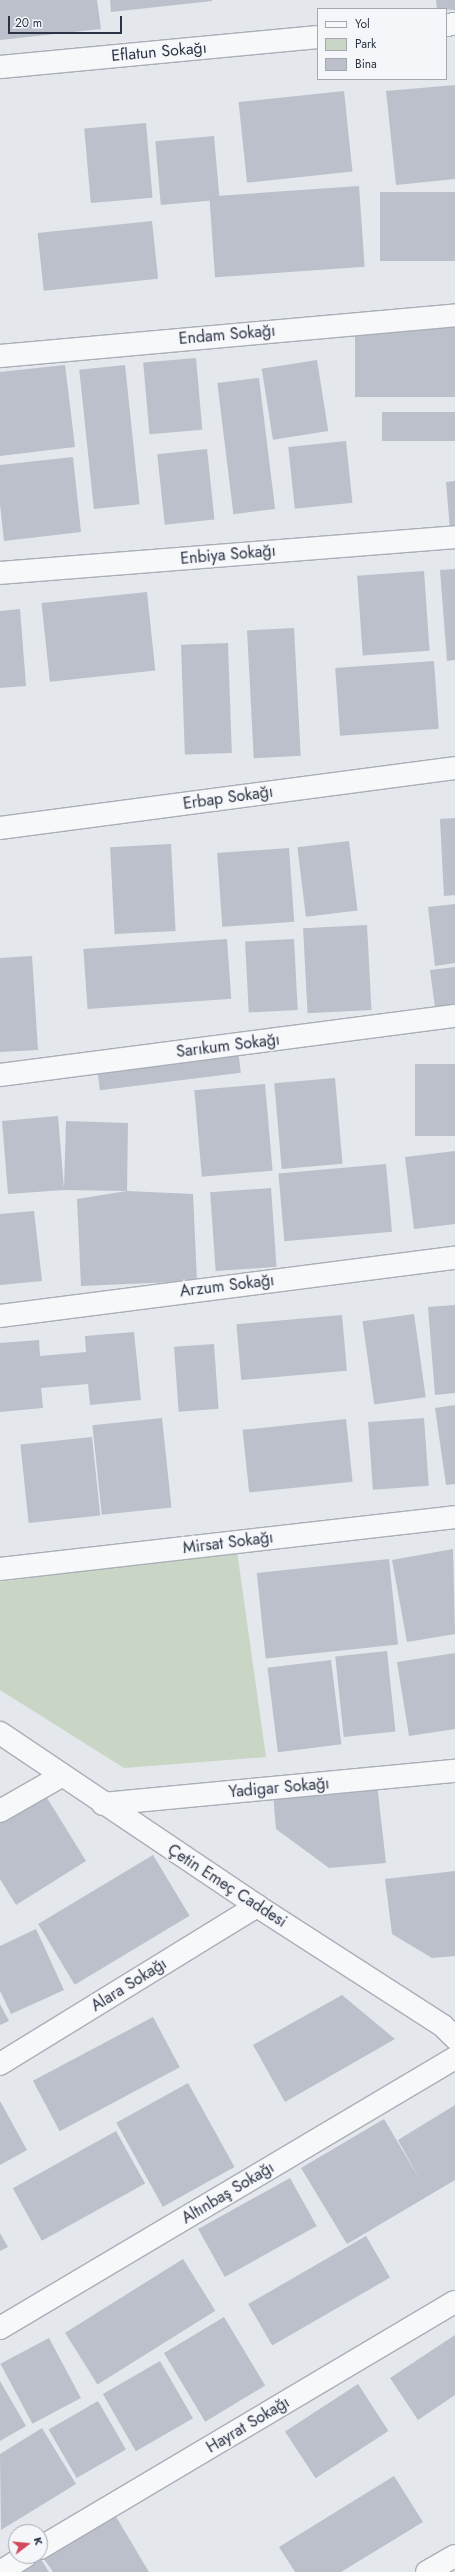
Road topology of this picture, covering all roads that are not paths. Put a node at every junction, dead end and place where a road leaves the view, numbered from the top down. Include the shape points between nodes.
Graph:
1 (317, 37) edge
2 (0, 67) edge
3 (455, 315) edge
4 (0, 356) edge
5 (455, 537) edge
6 (0, 573) edge
7 (455, 768) edge
8 (0, 828) edge
9 (455, 1016) edge
10 (0, 1075) edge
11 (455, 1258) edge
12 (0, 1316) edge
13 (455, 1517) edge
14 (0, 1569) edge
15 (0, 1733) edge
16 (455, 1771) edge
17 (61, 1776) junction
18 (103, 1804) junction
19 (0, 1811) edge
20 (257, 1906) junction
21 (451, 2029) edge
22 (455, 2058) edge
23 (0, 2064) edge
24 (455, 2302) edge
25 (0, 2328) edge
26 (48, 2543) edge
27 (455, 2556) edge
28 (13, 2564) edge
29 (0, 2572) edge
30 (427, 2572) edge

1 - 2 street, Eflatun Sokağı
3 - 4 street, Endam Sokağı
5 - 6 street, Enbiya Sokağı
7 - 8 street, Erbap Sokağı
9 - 10 street, Sarıkum Sokağı
11 - 12 street, Arzum Sokağı
13 - 14 street, Mirsat Sokağı
15 - 17 street, Çetin Emeç Caddesi
16 - 18 street, Yadigar Sokağı
17 - 18 street, Çetin Emeç Caddesi
17 - 19 street
18 - 20 street, Çetin Emeç Caddesi
20 - 21 street, Çetin Emeç Caddesi
20 - 23 street, Alara Sokağı
22 - 25 street, Altınbaş Sokağı
24 - 26 street, Hayrat Sokağı
27 - 30 street
28 - 29 street

